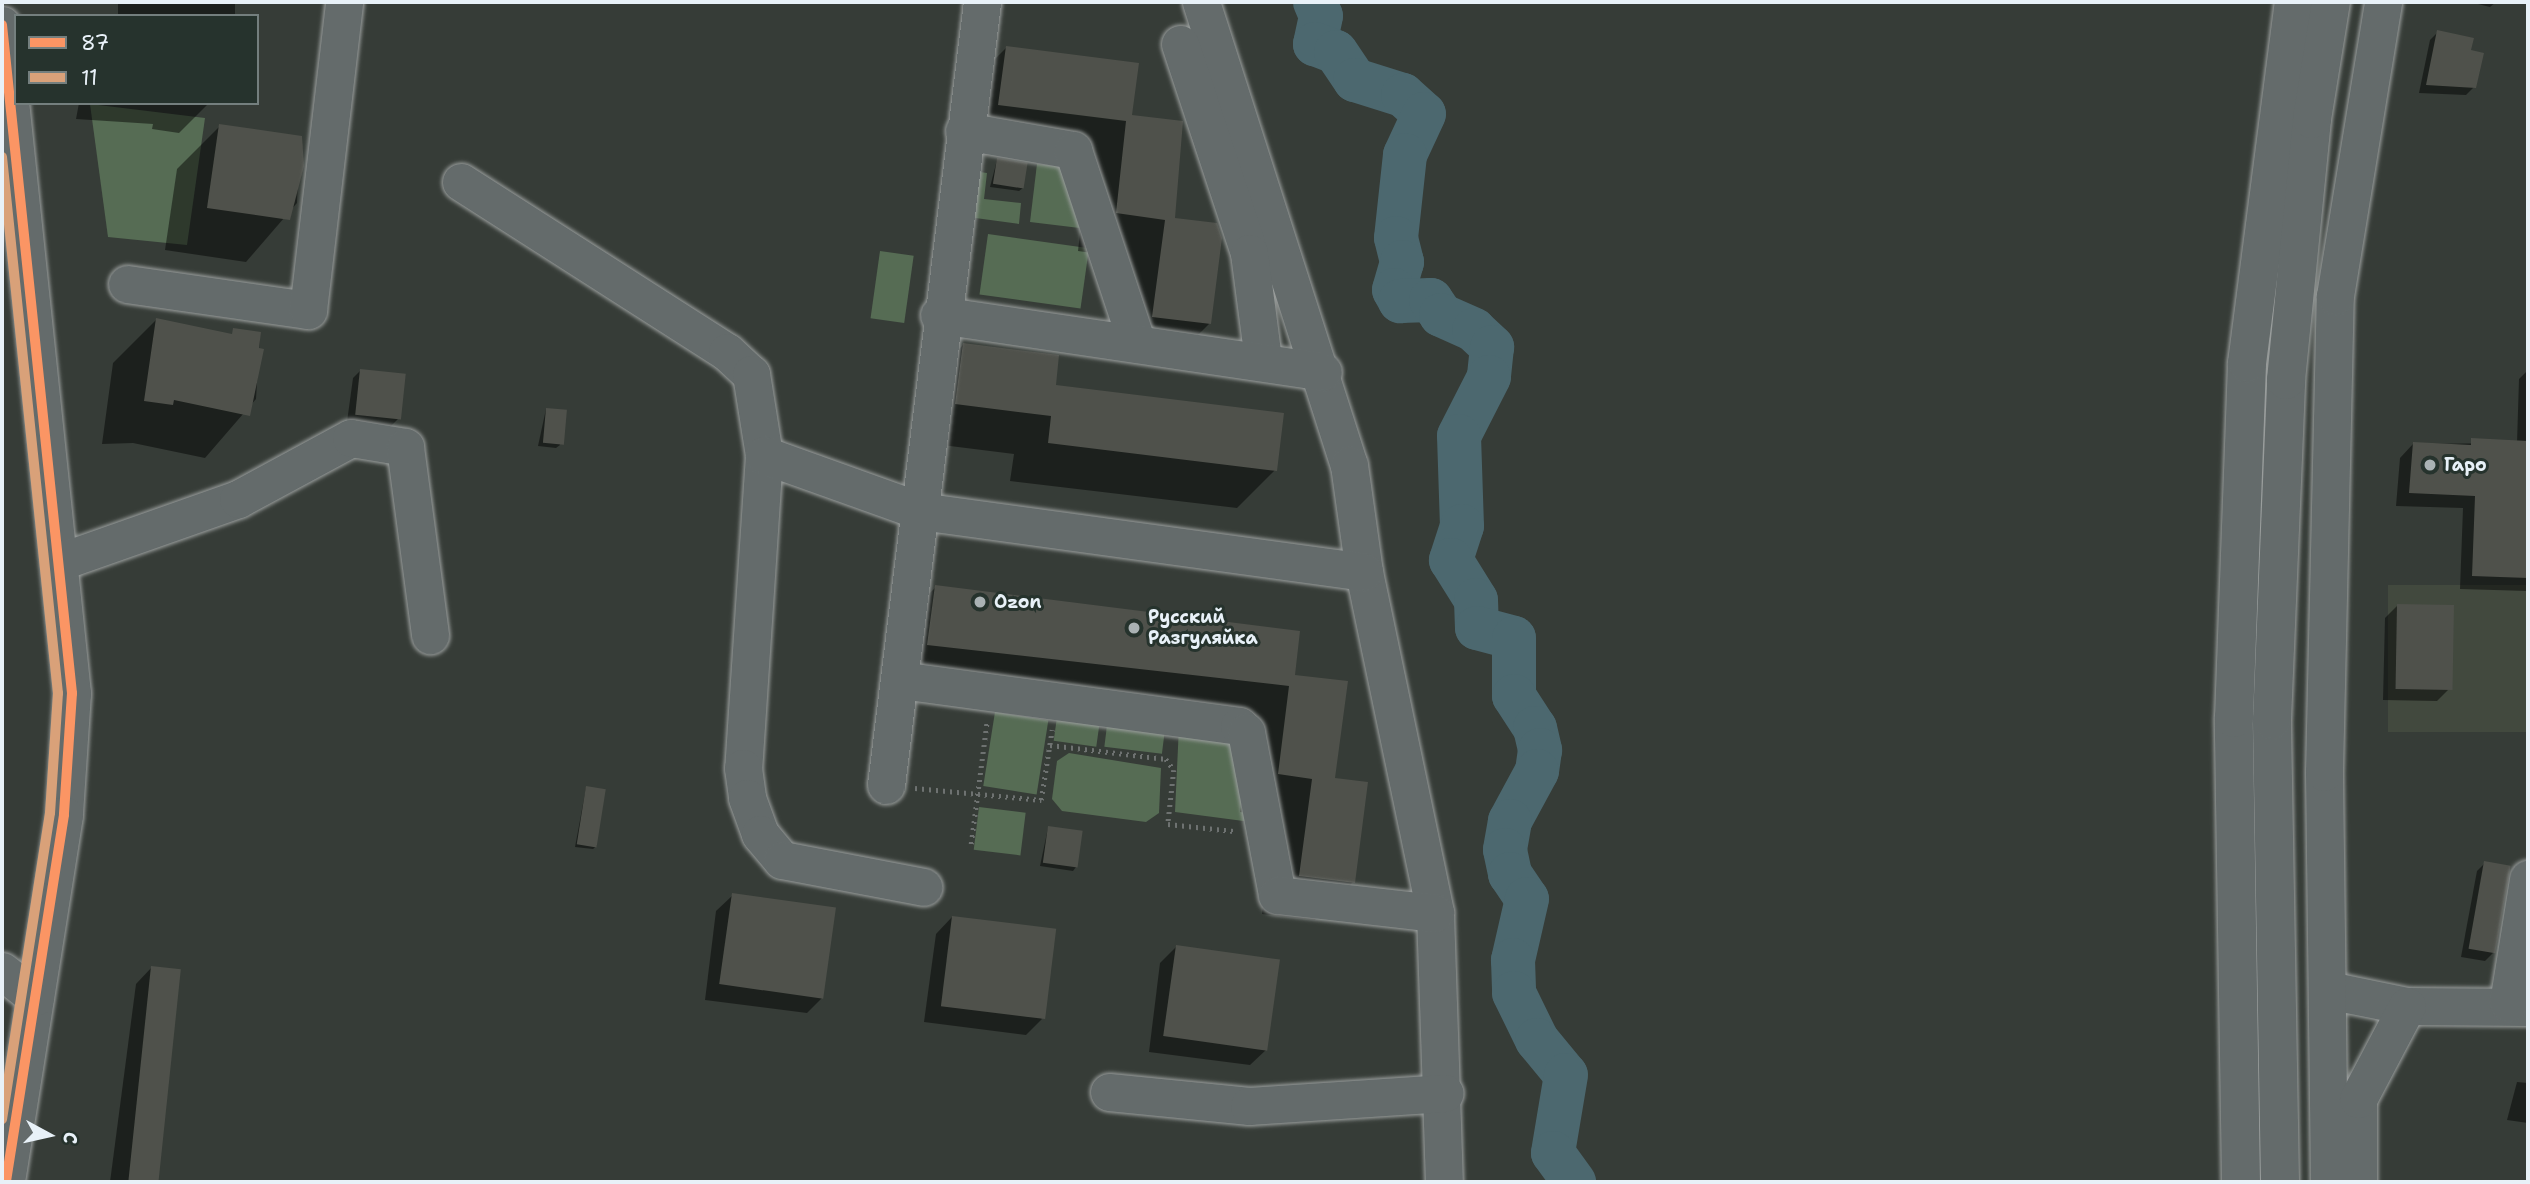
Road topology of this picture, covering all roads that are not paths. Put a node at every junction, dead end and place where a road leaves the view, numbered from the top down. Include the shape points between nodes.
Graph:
1 (345, 2) edge
2 (982, 2) edge
3 (1201, 2) edge
4 (2294, 2) edge
5 (2331, 2) edge
6 (2383, 2) edge
7 (2, 25) edge
8 (1180, 44) dead end
9 (964, 131) junction
10 (461, 182) dead end
11 (127, 284) dead end
12 (939, 315) junction
13 (1137, 344) junction
14 (1263, 360) junction
15 (1324, 372) junction
16 (764, 454) junction
17 (920, 512) junction
18 (62, 561) junction
19 (1364, 572) junction
20 (430, 635) dead end
21 (900, 680) junction
22 (886, 785) road end
23 (2528, 879) edge
24 (923, 887) dead end
25 (1435, 913) junction
26 (2, 971) edge
27 (2328, 990) junction
28 (35, 996) junction
29 (2518, 1005) edge
30 (2407, 1006) junction
31 (1109, 1092) dead end
32 (1445, 1093) junction
33 (9, 1116) edge
34 (6, 1182) edge
35 (1444, 1182) edge
36 (2241, 1182) edge
37 (2280, 1182) edge
38 (2329, 1182) edge
39 (2358, 1182) edge

1 - 11 street via 308,310
2 - 9 street
3 - 15 street
4 - 36 main road via 2247,363 2234,718
5 - 37 main road via 2312,119 2286,380 2272,720
6 - 27 street via 2335,296 2324,772
7 - 18 street via 29,326
8 - 14 street via 1249,253
9 - 12 street
9 - 13 street via 1073,150
10 - 16 street via 727,352 751,374
12 - 13 street
12 - 17 street
13 - 14 street
14 - 15 street
15 - 19 street via 1349,465
16 - 17 street
16 - 24 street via 743,768 747,798 760,834 782,860
17 - 19 street
17 - 21 street
18 - 20 street via 239,499 351,438 405,447
18 - 28 street via 72,693
19 - 25 street
21 - 22 street
21 - 25 street via 1239,726 1246,732 1277,895 1289,900
23 - 29 street
25 - 32 street
26 - 28 street
27 - 30 street
27 - 38 street
28 - 33 street
29 - 30 street
30 - 39 street via 2358,1099
31 - 32 street via 1249,1106
32 - 35 street
33 - 34 street

